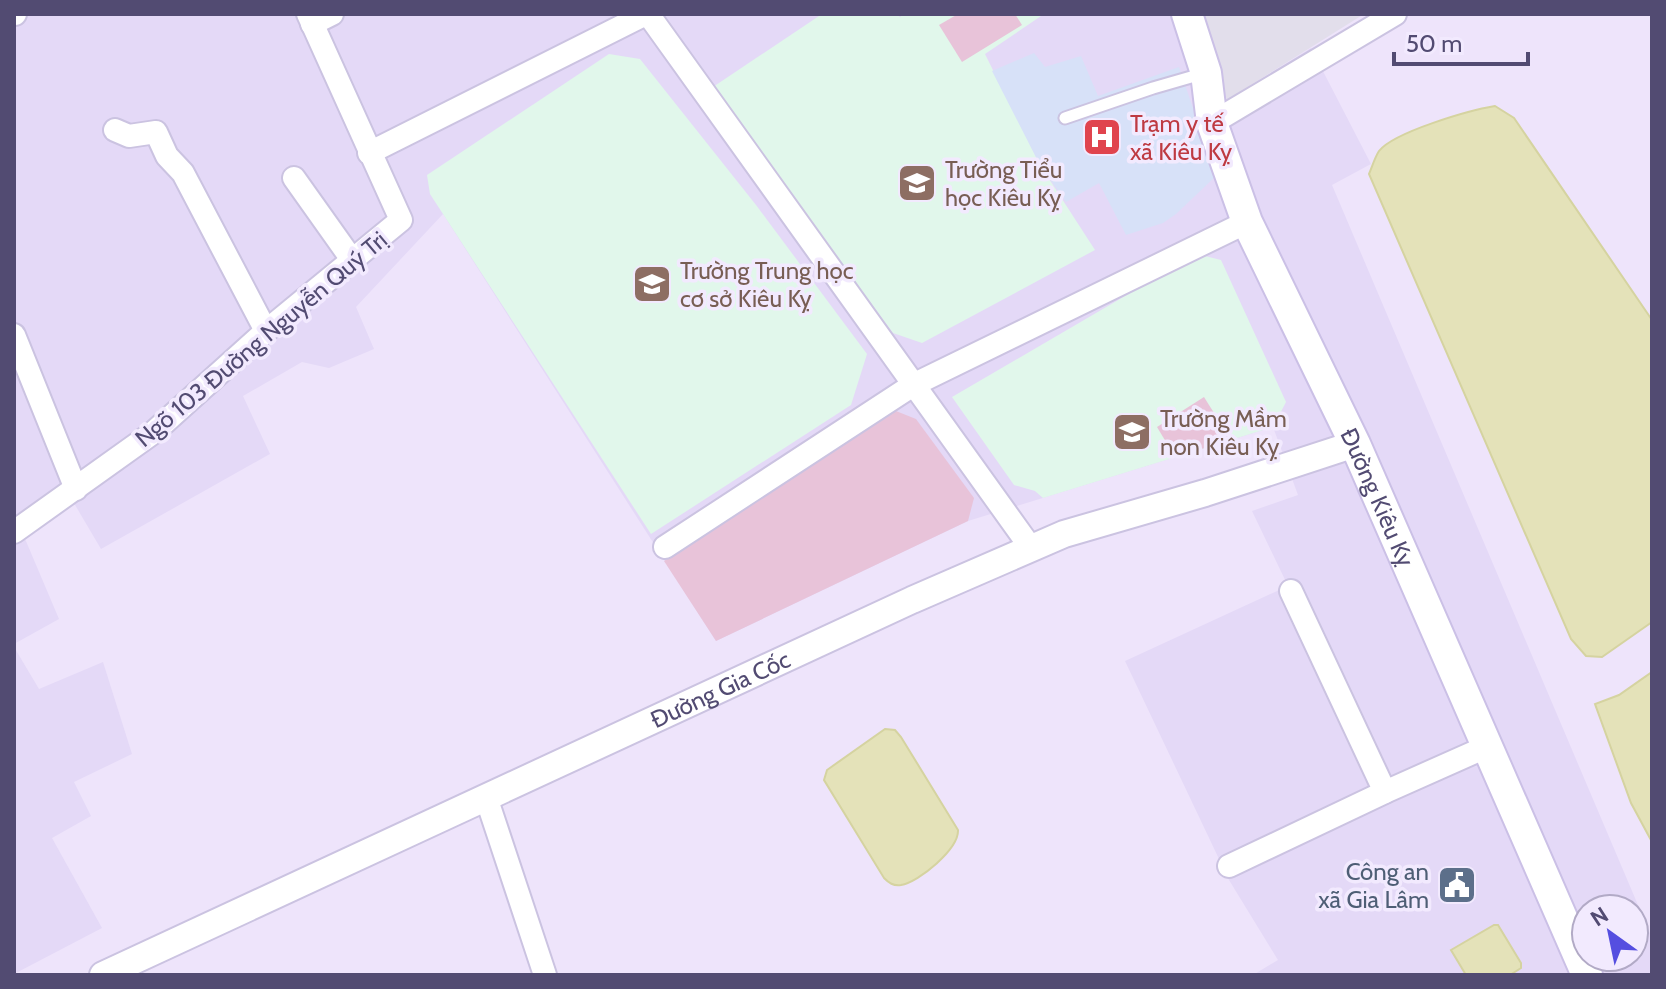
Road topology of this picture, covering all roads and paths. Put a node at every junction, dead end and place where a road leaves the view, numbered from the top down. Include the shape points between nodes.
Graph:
1 (647, 14) edge
2 (1187, 14) edge
3 (1395, 14) edge
4 (318, 17) edge
5 (1206, 73) junction
6 (1065, 118) dead end
7 (1212, 123) junction
8 (115, 130) dead end
9 (369, 153) junction
10 (294, 178) dead end
11 (1247, 222) junction
12 (353, 261) junction
13 (266, 331) junction
14 (14, 335) edge
15 (913, 385) junction
16 (1355, 444) junction
17 (76, 489) junction
18 (14, 532) edge
19 (665, 547) dead end
20 (1031, 548) junction
21 (1291, 591) dead end
22 (1486, 747) junction
23 (1385, 792) junction
24 (486, 797) junction
25 (1229, 866) dead end
26 (1570, 948) edge
27 (103, 975) edge
28 (545, 975) edge

1 - 9 street
1 - 15 street
2 - 5 main road, Đường Kiêu Kỵ
3 - 7 street
4 - 9 street, Ngõ 103 Đường Nguyễn Quý Trị
5 - 6 lane
5 - 7 main road, Đường Kiêu Kỵ
7 - 11 main road, Đường Kiêu Kỵ
8 - 13 street via 129,136 156,132
9 - 12 street, Ngõ 103 Đường Nguyễn Quý Trị via 401,220
10 - 12 street
11 - 15 street
11 - 16 main road, Đường Kiêu Kỵ
12 - 13 street, Ngõ 103 Đường Nguyễn Quý Trị
13 - 17 street, Ngõ 103 Đường Nguyễn Quý Trị via 154,432
14 - 17 street
15 - 19 street
15 - 20 street
16 - 20 street, Đường Gia Cốc
16 - 22 main road, Đường Kiêu Kỵ
17 - 18 street, Ngõ 103 Đường Nguyễn Quý Trị
20 - 24 street, Đường Gia Cốc
21 - 23 street
22 - 23 street
22 - 26 main road, Đường Kiêu Kỵ
23 - 25 street
24 - 27 street, Đường Gia Cốc
24 - 28 street

